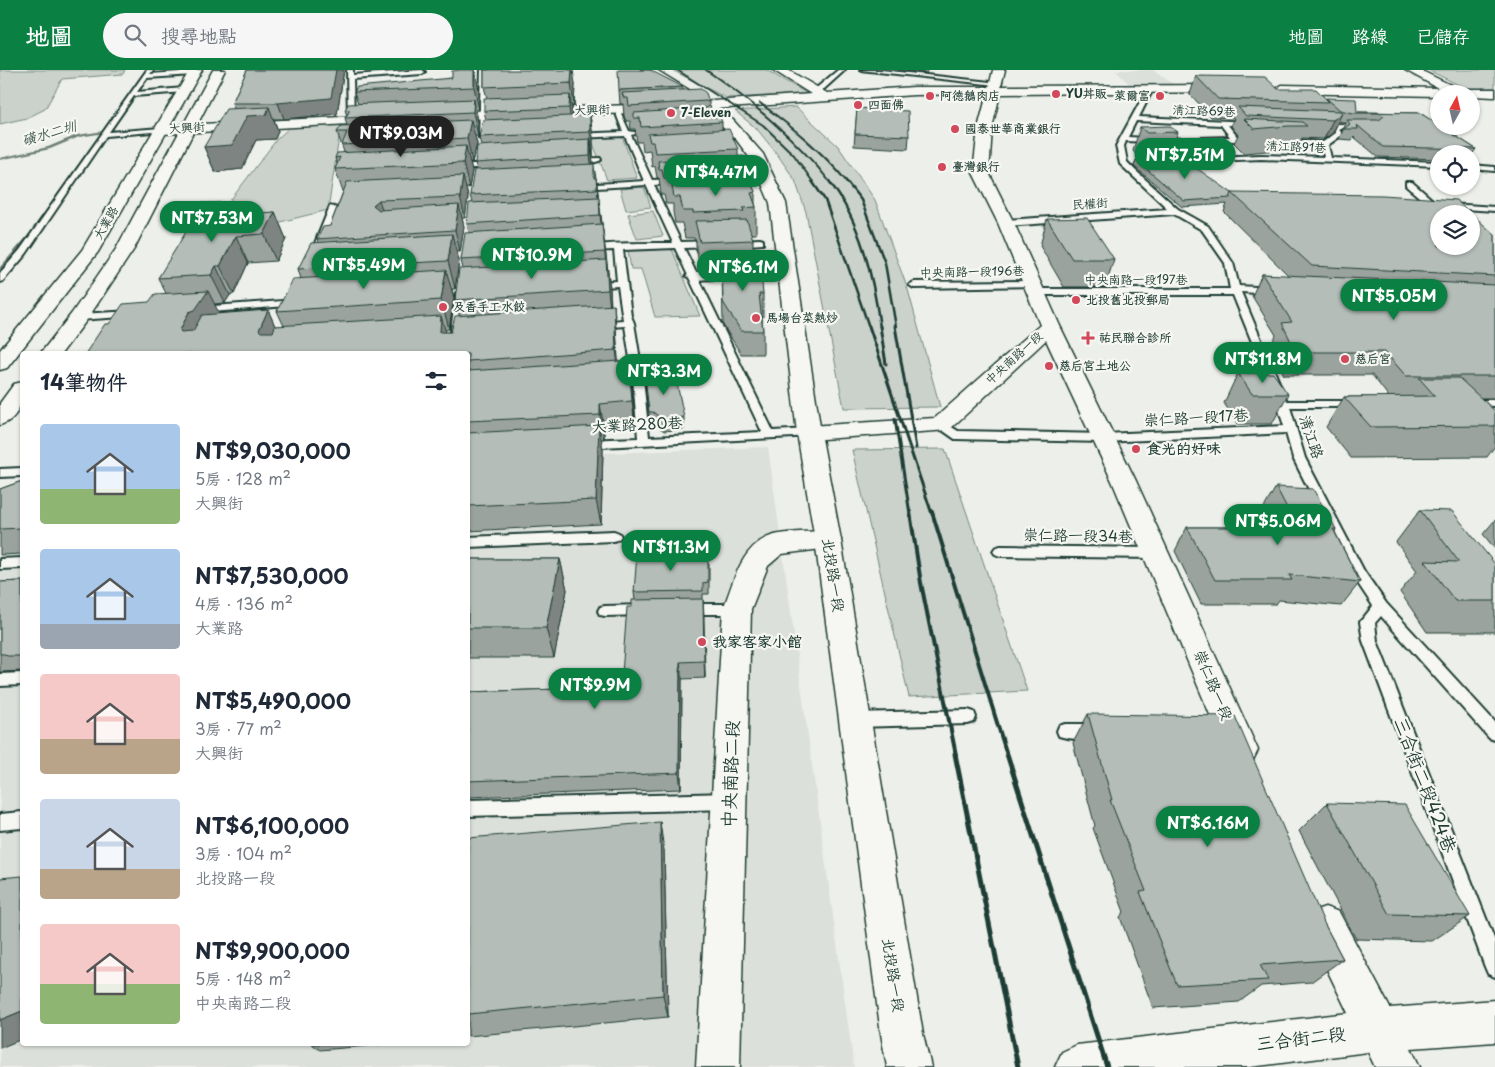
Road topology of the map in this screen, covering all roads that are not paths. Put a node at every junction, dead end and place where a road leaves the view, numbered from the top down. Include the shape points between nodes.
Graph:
1 (219, 70) edge
2 (484, 70) edge
3 (647, 70) edge
4 (779, 70) edge
5 (842, 70) edge
6 (863, 70) edge
7 (999, 70) edge
8 (1411, 70) edge
9 (195, 72) edge
10 (422, 72) dead end
11 (148, 73) edge
12 (350, 74) edge
13 (1144, 76) dead end
14 (1441, 85) edge
15 (484, 87) junction
16 (994, 87) junction
17 (474, 88) edge
18 (1244, 88) edge
19 (1150, 89) junction
20 (1271, 89) edge
21 (184, 90) junction
22 (1480, 93) edge
23 (1495, 93) edge
24 (132, 94) junction
25 (821, 94) junction
26 (1430, 94) edge
27 (708, 106) junction
28 (616, 109) junction
29 (484, 114) junction
30 (1324, 116) edge
31 (427, 117) edge
32 (399, 118) edge
33 (1134, 119) junction
34 (351, 120) junction
35 (1223, 123) junction
36 (1260, 124) edge
37 (1316, 125) edge
38 (1334, 125) junction
39 (189, 127) junction
40 (1374, 127) edge
41 (160, 130) junction
42 (648, 132) edge
43 (106, 134) junction
44 (628, 134) junction
45 (570, 136) edge
46 (1124, 139) junction
47 (1236, 139) junction
48 (483, 140) junction
49 (493, 140) edge
50 (1245, 140) edge
51 (474, 141) edge
52 (1275, 141) edge
53 (1324, 144) junction
54 (481, 149) edge
55 (1328, 159) junction
56 (596, 160) dead end
57 (478, 161) junction
58 (1160, 161) edge
59 (567, 162) edge
60 (507, 164) edge
61 (1430, 164) edge
62 (438, 168) edge
63 (1480, 168) edge
64 (1495, 169) edge
65 (477, 174) edge
66 (767, 176) junction
67 (726, 178) edge
68 (688, 180) edge
69 (650, 183) junction
70 (1409, 184) dead end
71 (572, 187) edge
72 (333, 208) dead end
73 (1495, 209) edge
74 (1175, 211) junction
75 (1006, 223) junction
76 (760, 242) dead end
77 (679, 245) junction
78 (618, 246) junction
79 (580, 248) edge
80 (317, 250) edge
81 (788, 272) junction
82 (693, 276) junction
83 (0, 279) edge
84 (623, 283) junction
85 (914, 285) dead end
86 (585, 286) edge
87 (1033, 288) junction
88 (461, 291) edge
89 (1236, 291) junction
90 (1282, 292) edge
91 (298, 303) edge
92 (189, 310) edge
93 (141, 314) edge
94 (78, 317) junction
95 (629, 323) junction
96 (591, 325) edge
97 (1050, 326) junction
98 (52, 351) edge
99 (453, 351) edge
100 (0, 364) edge
101 (20, 392) edge
102 (1495, 403) edge
103 (1283, 404) junction
104 (1372, 404) edge
105 (1483, 417) edge
106 (0, 418) edge
107 (941, 425) junction
108 (1289, 429) junction
109 (809, 433) junction
110 (769, 435) junction
111 (1104, 438) junction
112 (644, 441) junction
113 (575, 445) edge
114 (20, 472) edge
115 (0, 474) edge
116 (614, 536) dead end
117 (828, 540) junction
118 (470, 542) edge
119 (1000, 550) dead end
120 (1156, 553) junction
121 (20, 563) edge
122 (0, 564) edge
123 (1381, 608) junction
124 (737, 609) junction
125 (605, 610) dead end
126 (20, 679) edge
127 (0, 680) edge
128 (968, 717) dead end
129 (854, 720) junction
130 (1065, 732) dead end
131 (1114, 732) edge
132 (1495, 732) edge
133 (1252, 775) edge
134 (730, 801) junction
135 (470, 808) edge
136 (20, 820) edge
137 (0, 822) edge
138 (1311, 898) edge
139 (1495, 967) edge
140 (1495, 1021) edge
141 (1378, 1030) junction
142 (718, 1067) edge
143 (909, 1067) edge
144 (1077, 1067) edge
145 (1398, 1067) edge

1 - 39 street, 大業路
2 - 15 lane
3 - 27 street, 北投路一段
4 - 25 street
5 - 25 lane via 822,88
6 - 16 lane
7 - 16 street, 中央南路一段
8 - 14 street
9 - 11 lane
9 - 21 street, 大業路
10 - 12 lane
11 - 24 lane
12 - 34 lane
13 - 19 street via 1151,83
15 - 17 lane
15 - 29 lane
16 - 19 street, 大興街
16 - 25 street, 大興街
16 - 75 street, 中央南路一段 via 985,128 981,173
18 - 19 street, 大興街
19 - 33 lane, 清江路
20 - 26 street via 1299,94
21 - 24 lane
21 - 41 street, 大業路
22 - 23 street
24 - 43 lane
25 - 27 street, 大興街
27 - 28 street, 大興街
27 - 66 street, 北投路一段 via 752,149
28 - 29 street, 大興街
28 - 44 lane
29 - 31 street, 大興街
29 - 48 lane
30 - 38 lane
32 - 34 street, 大興街
33 - 35 lane, 清江路69巷
33 - 46 lane, 清江路
34 - 39 street, 大興街
35 - 36 lane, 清江路69巷
35 - 47 lane
37 - 38 lane
38 - 40 lane
38 - 53 lane via 1340,134
39 - 41 street, 大興街
39 - 94 street, 大業路 via 125,248
41 - 43 lane
41 - 100 street, 大業路 via 89,252
42 - 44 lane
43 - 83 lane via 23,252
44 - 45 lane
44 - 69 lane via 641,155
46 - 47 lane
46 - 74 lane, 清江路 via 1120,146 1133,173
47 - 50 lane
48 - 49 lane
48 - 51 lane
48 - 54 lane
52 - 53 lane
53 - 55 lane
55 - 58 lane, 清江路91巷 via 1261,157
55 - 61 lane, 清江路91巷
56 - 59 lane
57 - 60 lane
57 - 62 lane
57 - 65 lane
63 - 64 lane
66 - 67 lane
66 - 81 street, 北投路一段 via 778,203
68 - 69 lane
69 - 71 lane
69 - 77 lane via 665,209
70 - 73 lane via 1434,205
72 - 80 lane
74 - 75 lane, 民權街
74 - 89 lane, 清江路 via 1205,228 1229,263
75 - 87 street, 中央南路一段
76 - 77 lane
77 - 78 lane
77 - 82 lane
78 - 79 lane
78 - 84 lane
81 - 82 street
81 - 109 street, 北投路一段
82 - 110 lane
84 - 86 lane
84 - 95 lane
85 - 87 lane, 中央南路一段196巷
87 - 89 lane, 中央南路一段197巷
87 - 97 street, 中央南路一段
88 - 99 lane
89 - 90 lane, 中央南路一段197巷
89 - 103 lane, 清江路
91 - 92 lane
93 - 94 lane
94 - 98 street, 大業路
95 - 96 lane
95 - 112 lane via 633,378
97 - 107 street, 中央南路一段
97 - 111 street, 崇仁路一段
101 - 106 street
102 - 105 lane via 1466,403
103 - 104 lane
103 - 108 lane, 清江路
107 - 109 street
107 - 111 lane, 崇仁路一段17巷 via 955,435
108 - 111 lane, 崇仁路一段17巷
108 - 123 lane, 清江路 via 1304,467 1358,573
109 - 110 lane, 大業路280巷
109 - 117 street, 北投路一段
110 - 112 lane, 大業路280巷
111 - 120 street, 崇仁路一段
112 - 113 lane, 大業路280巷
114 - 115 lane
116 - 118 lane
117 - 124 street, 中央南路二段 via 776,546 756,561
117 - 129 street, 北投路一段
119 - 120 lane, 崇仁路一段34巷
120 - 133 street, 崇仁路一段 via 1222,731
121 - 122 lane
123 - 132 lane, 清江路
123 - 139 lane, 三合街二段424巷 via 1367,622 1370,641
124 - 125 lane
124 - 134 street, 中央南路二段
126 - 127 lane
128 - 129 lane
129 - 143 street, 北投路一段
130 - 131 lane
134 - 135 lane
134 - 142 street, 中央南路二段
136 - 137 lane
138 - 141 street
140 - 141 street, 三合街二段
141 - 144 street, 三合街二段
141 - 145 street

